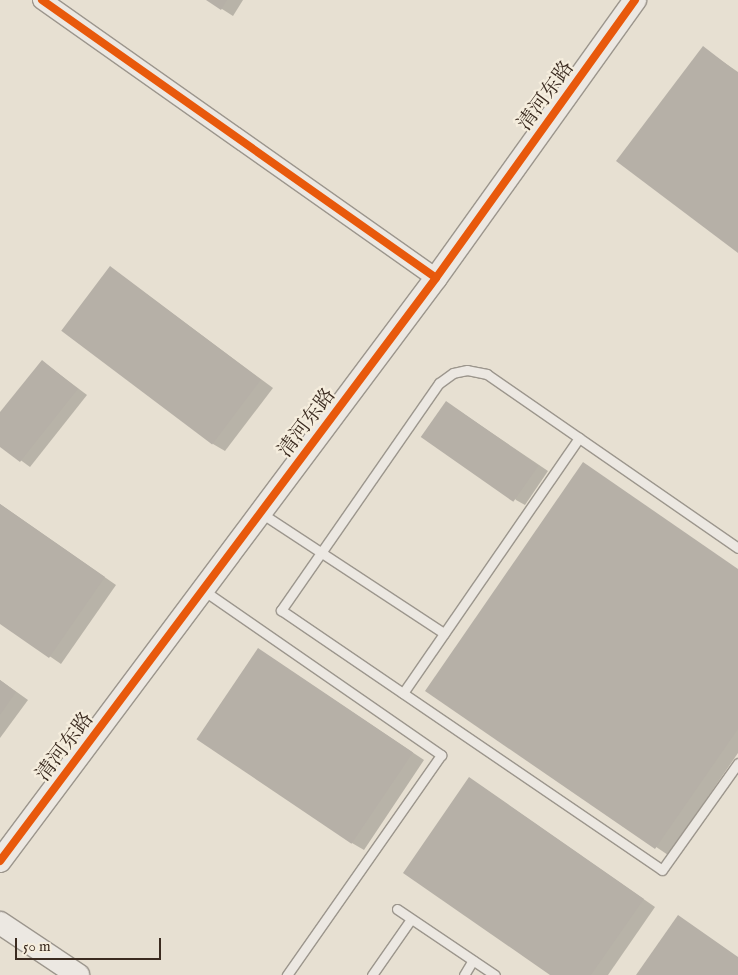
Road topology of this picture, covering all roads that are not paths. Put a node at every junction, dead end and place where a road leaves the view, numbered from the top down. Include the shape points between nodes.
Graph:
1 (42, 0) edge
2 (635, 0) edge
3 (436, 278) junction
4 (579, 438) junction
5 (260, 512) junction
6 (738, 548) edge
7 (321, 552) junction
8 (203, 590) junction
9 (444, 633) junction
10 (403, 694) junction
11 (738, 763) edge
12 (0, 861) edge
13 (397, 910) dead end
14 (411, 919) junction
15 (0, 923) edge
16 (473, 960) junction
17 (78, 975) edge
18 (286, 975) edge
19 (372, 975) edge
20 (464, 975) edge
21 (495, 975) edge

1 - 3 street
2 - 3 street, 清河东路
3 - 5 street, 清河东路
4 - 6 lane
4 - 7 lane via 487,374 467,370 454,373 439,383
4 - 9 lane
5 - 7 lane
5 - 8 street, 清河东路
7 - 9 lane
7 - 10 lane via 281,610
8 - 12 street, 清河东路
8 - 18 lane via 441,755
9 - 10 lane
10 - 11 lane via 662,870
13 - 14 lane
14 - 16 lane
14 - 19 lane
15 - 17 street
16 - 20 lane
16 - 21 lane

